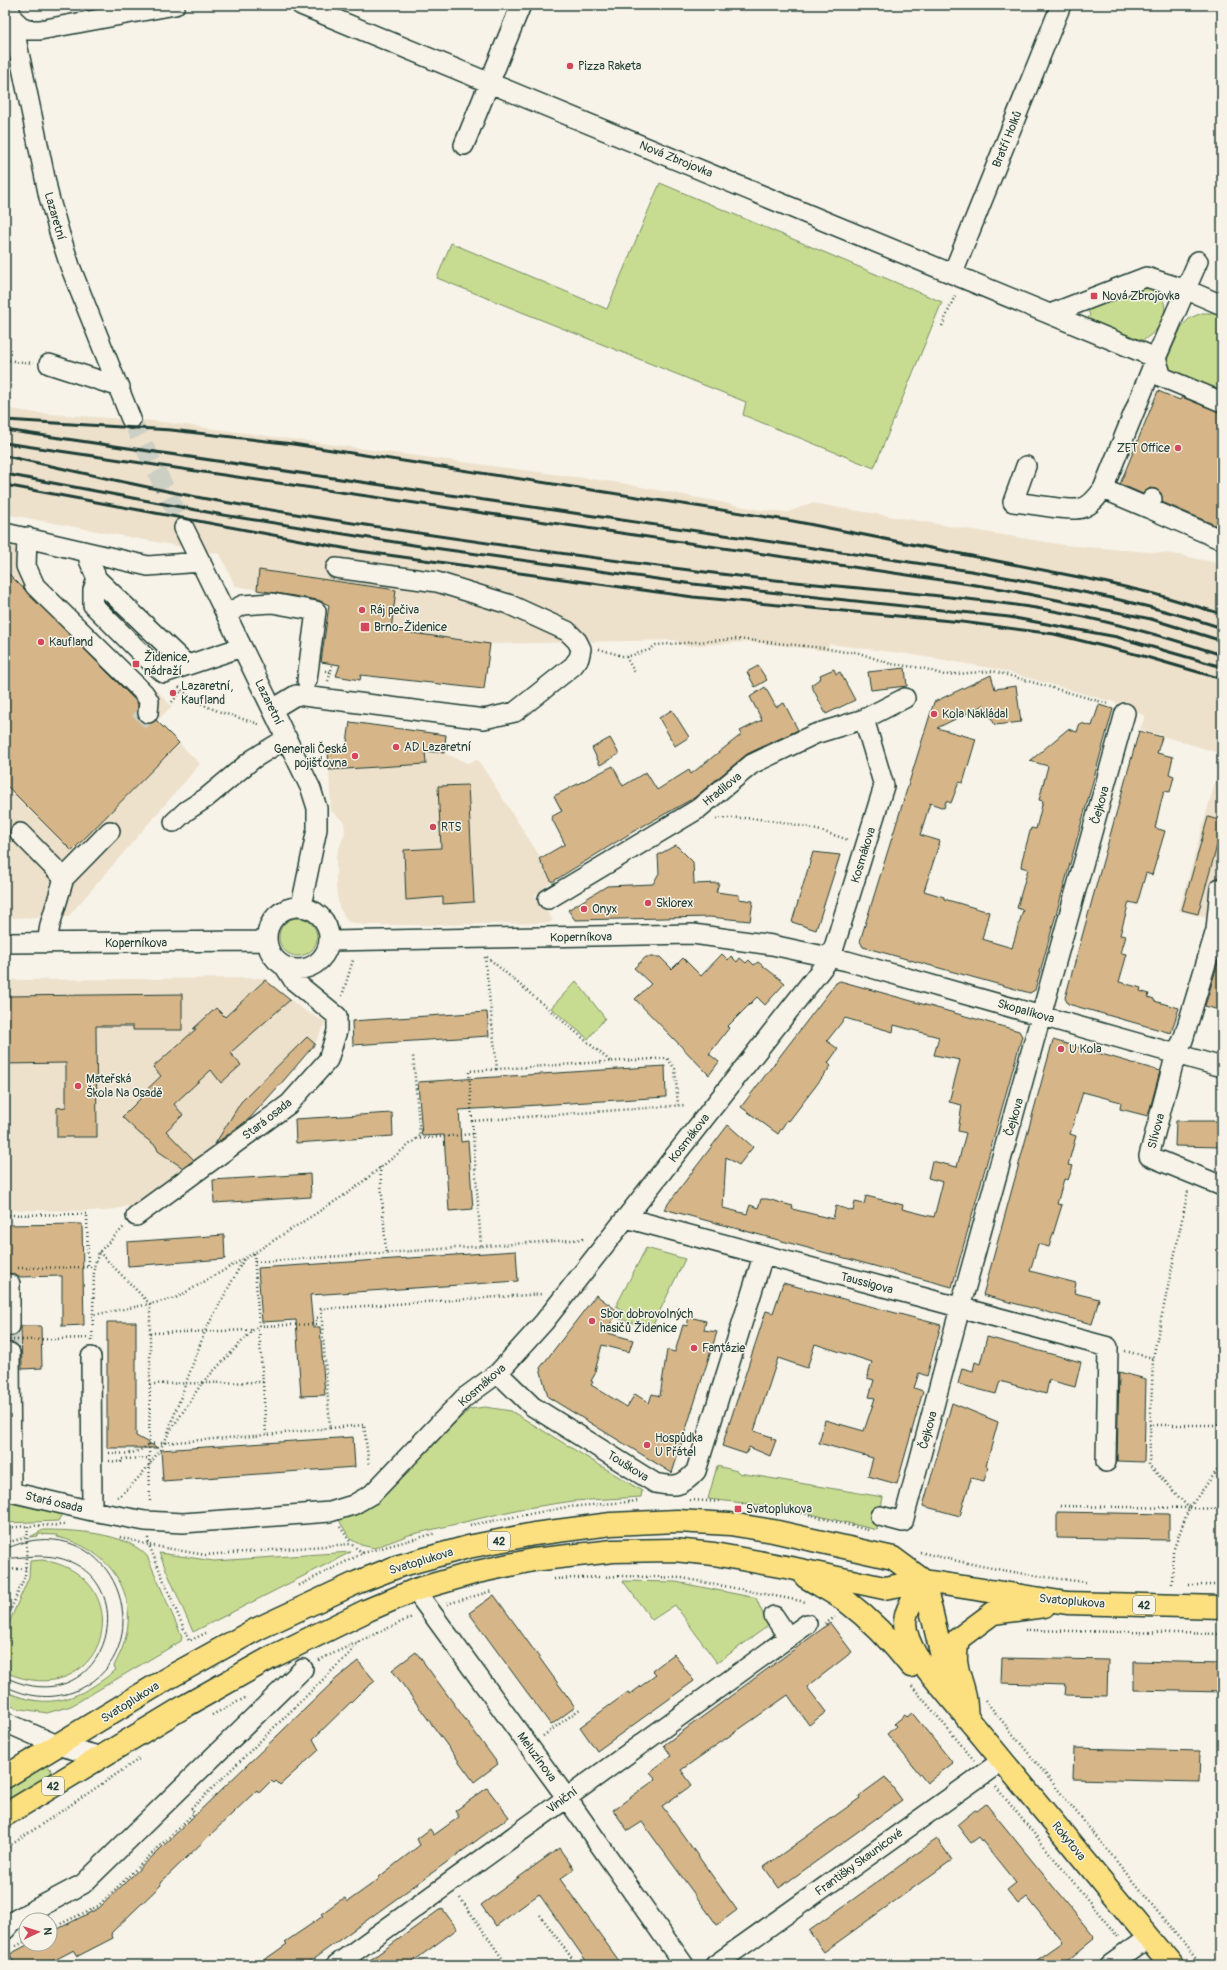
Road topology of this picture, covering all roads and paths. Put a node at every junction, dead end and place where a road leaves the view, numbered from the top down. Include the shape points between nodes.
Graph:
1 (175, 5) edge
2 (301, 5) edge
3 (521, 5) edge
4 (1061, 5) edge
5 (150, 7) edge
6 (8, 13) edge
7 (489, 83) junction
8 (464, 145) dead end
9 (1198, 261) dead end
10 (956, 281) junction
11 (1187, 290) junction
12 (1222, 305) edge
13 (1050, 314) junction
14 (942, 326) dead end
15 (1156, 358) junction
16 (5, 360) edge
17 (49, 364) joint
18 (120, 386) junction
19 (1222, 402) edge
20 (131, 419) tunnel mouth
21 (1026, 466) dead end
22 (1103, 489) junction
23 (184, 528) tunnel mouth
24 (5, 533) edge
25 (27, 536) junction
26 (1222, 540) edge
27 (92, 554) junction
28 (200, 562) junction
29 (336, 568) dead end
30 (97, 579) junction
31 (226, 614) junction
32 (242, 647) junction
33 (581, 649) junction
34 (626, 657) junction
35 (187, 665) junction
36 (635, 672) dead end
37 (164, 673) junction
38 (307, 680) dead end
39 (182, 690) junction
40 (905, 698) dead end
41 (172, 702) dead end
42 (273, 709) junction
43 (1125, 712) joint
44 (148, 713) dead end
45 (864, 719) junction
46 (263, 726) dead end
47 (287, 738) junction
48 (715, 819) dead end
49 (174, 822) dead end
50 (110, 831) dead end
51 (20, 833) dead end
52 (865, 847) junction
53 (64, 878) junction
54 (1221, 886) edge
55 (548, 900) dead end
56 (301, 906) junction
57 (266, 941) junction
58 (330, 941) junction
59 (47, 943) junction
60 (5, 944) edge
61 (830, 957) junction
62 (353, 960) dead end
63 (316, 965) junction
64 (285, 967) junction
65 (312, 996) junction
66 (340, 1004) dead end
67 (1042, 1015) junction
68 (1176, 1053) junction
69 (413, 1055) dead end
70 (610, 1062) junction
71 (1222, 1067) edge
72 (497, 1069) junction
73 (678, 1105) junction
74 (686, 1105) dead end
75 (472, 1121) junction
76 (473, 1134) junction
77 (416, 1139) junction
78 (380, 1167) junction
79 (1222, 1186) edge
80 (1188, 1189) dead end
81 (5, 1215) edge
82 (136, 1216) joint
83 (626, 1218) junction
84 (584, 1239) dead end
85 (481, 1246) junction
86 (99, 1252) junction
87 (254, 1253) junction
88 (386, 1253) junction
89 (763, 1256) junction
90 (245, 1258) junction
91 (255, 1262) junction
92 (88, 1267) junction
93 (94, 1267) junction
94 (9, 1276) edge
95 (542, 1294) dead end
96 (150, 1304) junction
97 (960, 1308) junction
98 (93, 1315) junction
99 (322, 1317) junction
100 (259, 1328) junction
101 (253, 1330) junction
102 (205, 1331) junction
103 (150, 1333) junction
104 (8, 1339) edge
105 (92, 1347) junction
106 (1108, 1347) junction
107 (1154, 1358) junction
108 (498, 1373) junction
109 (263, 1382) junction
110 (186, 1383) junction
111 (202, 1383) junction
112 (150, 1384) junction
113 (1222, 1424) edge
114 (1149, 1426) junction
115 (330, 1428) junction
116 (266, 1435) junction
117 (166, 1436) junction
118 (164, 1442) junction
119 (149, 1444) junction
120 (92, 1451) junction
121 (150, 1459) junction
122 (111, 1462) dead end
123 (1106, 1462) dead end
124 (1222, 1464) edge
125 (369, 1466) dead end
126 (8, 1492) edge
127 (116, 1498) dead end
128 (1060, 1506) dead end
129 (1189, 1508) junction
130 (1222, 1509) edge
131 (92, 1511) junction
132 (880, 1516) dead end
133 (145, 1521) junction
134 (183, 1523) joint
135 (28, 1526) junction
136 (72, 1526) dead end
137 (5, 1528) edge
138 (114, 1535) dead end
139 (28, 1537) junction
140 (5, 1543) edge
141 (149, 1545) junction
142 (914, 1551) dead end
143 (27, 1568) junction
144 (791, 1568) junction
145 (5, 1570) edge
146 (550, 1579) dead end
147 (924, 1581) junction
148 (1093, 1583) dead end
149 (1164, 1584) dead end
150 (1172, 1584) junction
151 (1179, 1584) dead end
152 (1186, 1584) dead end
153 (1222, 1585) edge
154 (294, 1588) dead end
155 (497, 1589) dead end
156 (415, 1590) junction
157 (813, 1603) dead end
158 (1067, 1603) junction
159 (1222, 1608) edge
160 (431, 1610) junction
161 (829, 1613) dead end
162 (774, 1616) dead end
163 (834, 1617) junction
164 (841, 1621) dead end
165 (5, 1623) edge
166 (807, 1624) joint
167 (1024, 1630) dead end
168 (210, 1631) dead end
169 (1222, 1634) edge
170 (788, 1637) junction
171 (360, 1640) junction
172 (303, 1669) joint
173 (907, 1680) dead end
174 (249, 1697) dead end
175 (984, 1698) dead end
176 (580, 1709) dead end
177 (208, 1718) dead end
178 (967, 1718) junction
179 (5, 1722) edge
180 (542, 1736) dead end
181 (57, 1745) junction
182 (102, 1757) junction
183 (142, 1757) dead end
184 (1003, 1760) junction
185 (984, 1773) junction
186 (5, 1777) edge
187 (566, 1797) junction
188 (5, 1815) edge
189 (5, 1849) edge
190 (456, 1892) dead end
191 (540, 1915) dead end
192 (58, 1925) edge
193 (5, 1930) edge
194 (1149, 1937) junction
195 (1116, 1960) edge
196 (336, 1965) edge
197 (507, 1965) edge
198 (576, 1965) edge
199 (684, 1965) edge
200 (715, 1965) edge
201 (1171, 1965) edge
202 (1201, 1965) edge

1 - 5 street
2 - 7 street, Nová Zbrojovka
3 - 7 street
4 - 10 street, Bratří Holků
5 - 6 street via 40,30 24,30
6 - 18 street, Lazaretní via 49,198 60,235 70,266
7 - 8 street
7 - 10 street, Nová Zbrojovka
9 - 11 street
10 - 13 street, Nová Zbrojovka
10 - 14 path
11 - 12 street
11 - 13 street via 1146,277
11 - 15 street
13 - 15 street, Nová Zbrojovka
15 - 19 street via 1162,377
15 - 22 street
16 - 17 path
17 - 18 street
18 - 20 street, Lazaretní
21 - 22 street via 1013,502 1082,508 1093,502
22 - 26 street via 1150,504
23 - 28 street, Lazaretní
24 - 25 street
25 - 27 street
25 - 44 street via 26,566 34,586 144,693 148,701
27 - 28 street via 148,566
27 - 30 street via 89,560
28 - 31 street, Lazaretní
29 - 33 street via 437,582 508,604 568,631
30 - 35 street
30 - 37 street via 93,590 93,605
31 - 32 street, Lazaretní
31 - 38 street via 243,605 272,603 316,611
32 - 35 street
32 - 42 street, Lazaretní
33 - 34 path via 596,648
33 - 42 street via 579,658 573,666 515,712 484,719 296,695
34 - 36 path
34 - 43 path via 649,650 656,645 737,639 824,648 856,652 891,664 922,668 944,675 993,671 1117,706
35 - 37 street
37 - 39 path
39 - 41 path
39 - 46 path via 209,707
40 - 45 street, Hradilova
42 - 47 street, Lazaretní
43 - 67 street, Čejkova
45 - 52 street, Kosmákova via 884,786
45 - 55 street, Hradilova via 815,734 752,764 698,809
47 - 49 street via 253,759
47 - 56 street, Lazaretní via 317,808 317,829
48 - 52 path via 730,817 798,826 824,831
50 - 53 street
51 - 53 street
52 - 61 street, Kosmákova
53 - 59 street
54 - 68 street via 1216,930 1183,1040
56 - 57 street via 280,912 272,920
56 - 58 street via 319,914 329,931
57 - 59 street, Koperníkova
57 - 64 street via 272,956
58 - 61 street, Koperníkova via 693,934 772,945
58 - 63 street via 327,951
59 - 60 street, Koperníkova
61 - 67 street, Skopalíkova
61 - 83 street, Kosmákova
62 - 66 path
63 - 64 street via 295,970
63 - 65 street via 310,979
64 - 65 street, Stará osada via 294,981
65 - 82 street, Stará osada via 337,1016 337,1031 328,1060 289,1104
67 - 68 street, Skopalíkova
67 - 97 street, Čejkova
68 - 71 street, Skopalíkova
68 - 79 street, Slívova via 1149,1156
69 - 77 path via 420,1136
70 - 72 path
70 - 72 path via 485,955
70 - 73 path via 667,1058 675,1069
72 - 75 path via 469,1071
73 - 74 path
73 - 75 path
75 - 76 path
76 - 77 path
76 - 85 path
77 - 78 path
78 - 87 path via 351,1191
78 - 88 path
80 - 107 path
81 - 92 path via 87,1214
82 - 86 path
83 - 89 street, Taussigova
83 - 108 street, Kosmákova via 544,1322
84 - 85 path
85 - 88 path
86 - 93 path
86 - 96 path
87 - 90 path
87 - 91 path
88 - 91 path
89 - 97 street, Taussigova
89 - 108 street, Touškova via 696,1471 686,1482 672,1486 655,1483 532,1406
90 - 96 path via 176,1298
90 - 102 path
91 - 100 path
92 - 93 path
92 - 94 path
93 - 98 path
94 - 104 street, Stará osada
95 - 99 path via 321,1309
96 - 98 path
96 - 103 path
97 - 106 street, Taussigova
97 - 132 street, Čejkova via 903,1522
98 - 105 path
99 - 100 path via 316,1318 316,1324
99 - 115 path
100 - 101 path
100 - 109 path
101 - 102 path
101 - 111 path
102 - 103 path
102 - 110 path
103 - 112 path
104 - 105 path, bridge via 50,1339
104 - 126 street, Stará osada
105 - 120 street, Stará osada
106 - 107 path
106 - 123 street
107 - 114 path
108 - 134 street, Kosmákova via 464,1398 372,1494 353,1505 330,1512
109 - 111 path
109 - 116 path
110 - 111 path
110 - 112 path
110 - 117 path
111 - 117 path
112 - 119 path
113 - 114 path
114 - 129 path via 1149,1465
115 - 116 path
115 - 125 path via 364,1425
116 - 118 path
117 - 118 path
118 - 119 path
118 - 121 path
119 - 120 path via 142,1451 134,1453
119 - 121 path
120 - 131 street, Stará osada
121 - 122 path via 121,1458 121,1462
121 - 127 path via 141,1475
121 - 133 path via 150,1504
124 - 129 path
126 - 131 street, Stará osada
128 - 129 path
129 - 130 path
129 - 150 path via 1172,1551
131 - 133 street, Stará osada
133 - 134 street, Stará osada
135 - 136 path
135 - 137 path
135 - 139 path
138 - 141 path
139 - 140 path
139 - 143 path
141 - 154 path via 205,1554 351,1544 363,1553
141 - 168 path via 189,1641
142 - 148 path via 1056,1579
143 - 145 path
143 - 165 path
144 - 147 main road, Svatoplukova / 42 via 884,1588
144 - 156 main road, Svatoplukova / 42 via 714,1554 674,1550 613,1551 533,1560 477,1572
144 - 178 main road via 845,1600 870,1621 893,1643 948,1710
146 - 157 path via 622,1576 682,1578
147 - 158 main road, Svatoplukova / 42
147 - 178 main road via 947,1678
147 - 178 main road via 908,1607 907,1639 921,1662
147 - 181 main road, Svatoplukova / 42 via 893,1558 730,1524 677,1521 611,1524 534,1534 468,1547 399,1566 358,1582 256,1630 170,1677
149 - 150 path
150 - 151 path
152 - 153 path
155 - 160 path
156 - 160 street, Meluzínova
156 - 182 main road, Svatoplukova / 42 via 272,1657
158 - 159 main road, Svatoplukova / 42
158 - 178 main road via 993,1613 958,1639 956,1669 964,1693
160 - 171 path
160 - 187 street, Meluzínova
161 - 163 path
162 - 170 street
163 - 164 path
163 - 166 path via 813,1632
166 - 170 street, Viniční
167 - 169 path
170 - 187 street, Viniční
171 - 172 path
171 - 192 path via 350,1653 191,1809 194,1813 98,1906
172 - 193 street via 83,1884 13,1921
173 - 185 path
174 - 177 path
175 - 202 path
176 - 180 path
178 - 184 main road, Rokytova
179 - 181 street
181 - 182 street
181 - 186 main road, Svatoplukova / 42
182 - 188 main road, Svatoplukova / 42
183 - 189 path
184 - 185 street, Františky Skaunicové
184 - 194 main road, Rokytova
185 - 195 path via 1117,1935 1119,1938
185 - 200 street, Františky Skaunicové
187 - 196 street, Viniční
187 - 199 street, Meluzínova
190 - 197 path
191 - 198 path
194 - 195 street
194 - 201 main road, Rokytova

